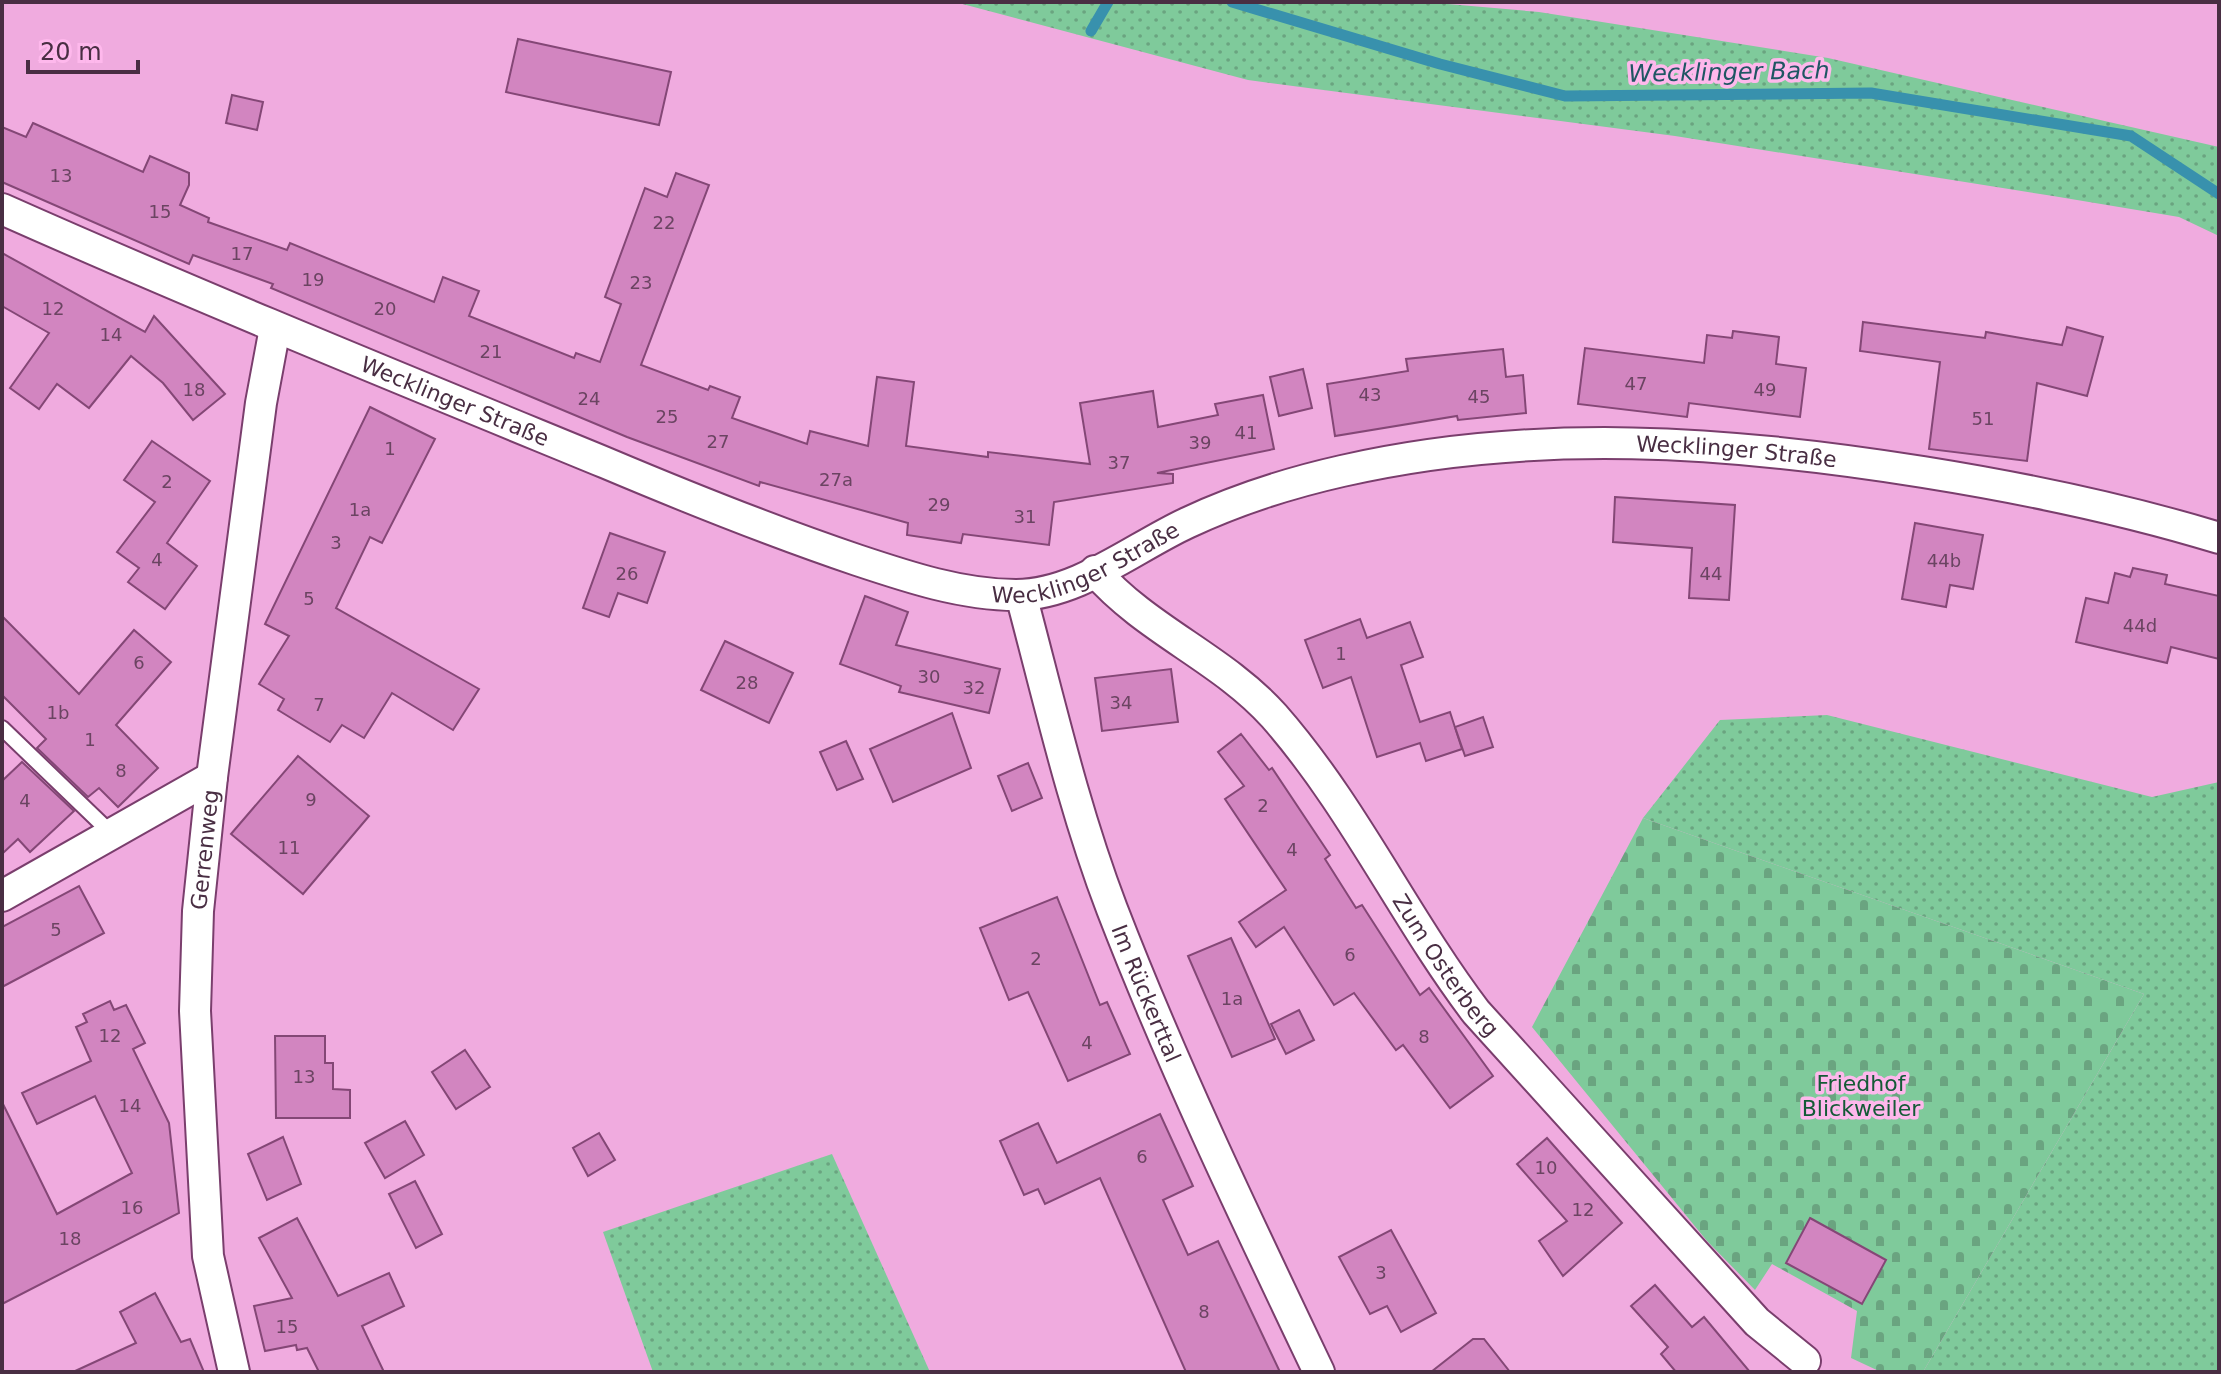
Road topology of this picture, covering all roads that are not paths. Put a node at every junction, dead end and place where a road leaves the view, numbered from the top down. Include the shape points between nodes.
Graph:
1 (2, 209) edge
2 (275, 328) junction
3 (2219, 538) edge
4 (1095, 571) junction
5 (1021, 595) junction
6 (2, 728) edge
7 (212, 777) junction
8 (112, 835) junction
9 (2, 896) edge
10 (1805, 1361) dead end
11 (234, 1372) edge
12 (1319, 1372) edge

1 - 2 street, Wecklinger Straße
2 - 5 street, Wecklinger Straße via 764,529 971,592
2 - 7 street, Gerrenweg
3 - 4 street, Wecklinger Straße via 2052,493 1877,465 1732,446 1558,443 1494,446 1341,472 1259,494
4 - 5 street, Wecklinger Straße via 1048,591
4 - 10 street, Zum Osterberg via 1127,605 1222,671 1271,713 1312,763 1476,1012 1757,1322
5 - 12 street, Im Rückerttal via 1075,798 1112,907 1196,1114
6 - 8 lane
7 - 8 street
7 - 11 street, Gerrenweg via 198,911 195,1011 208,1256
8 - 9 street

